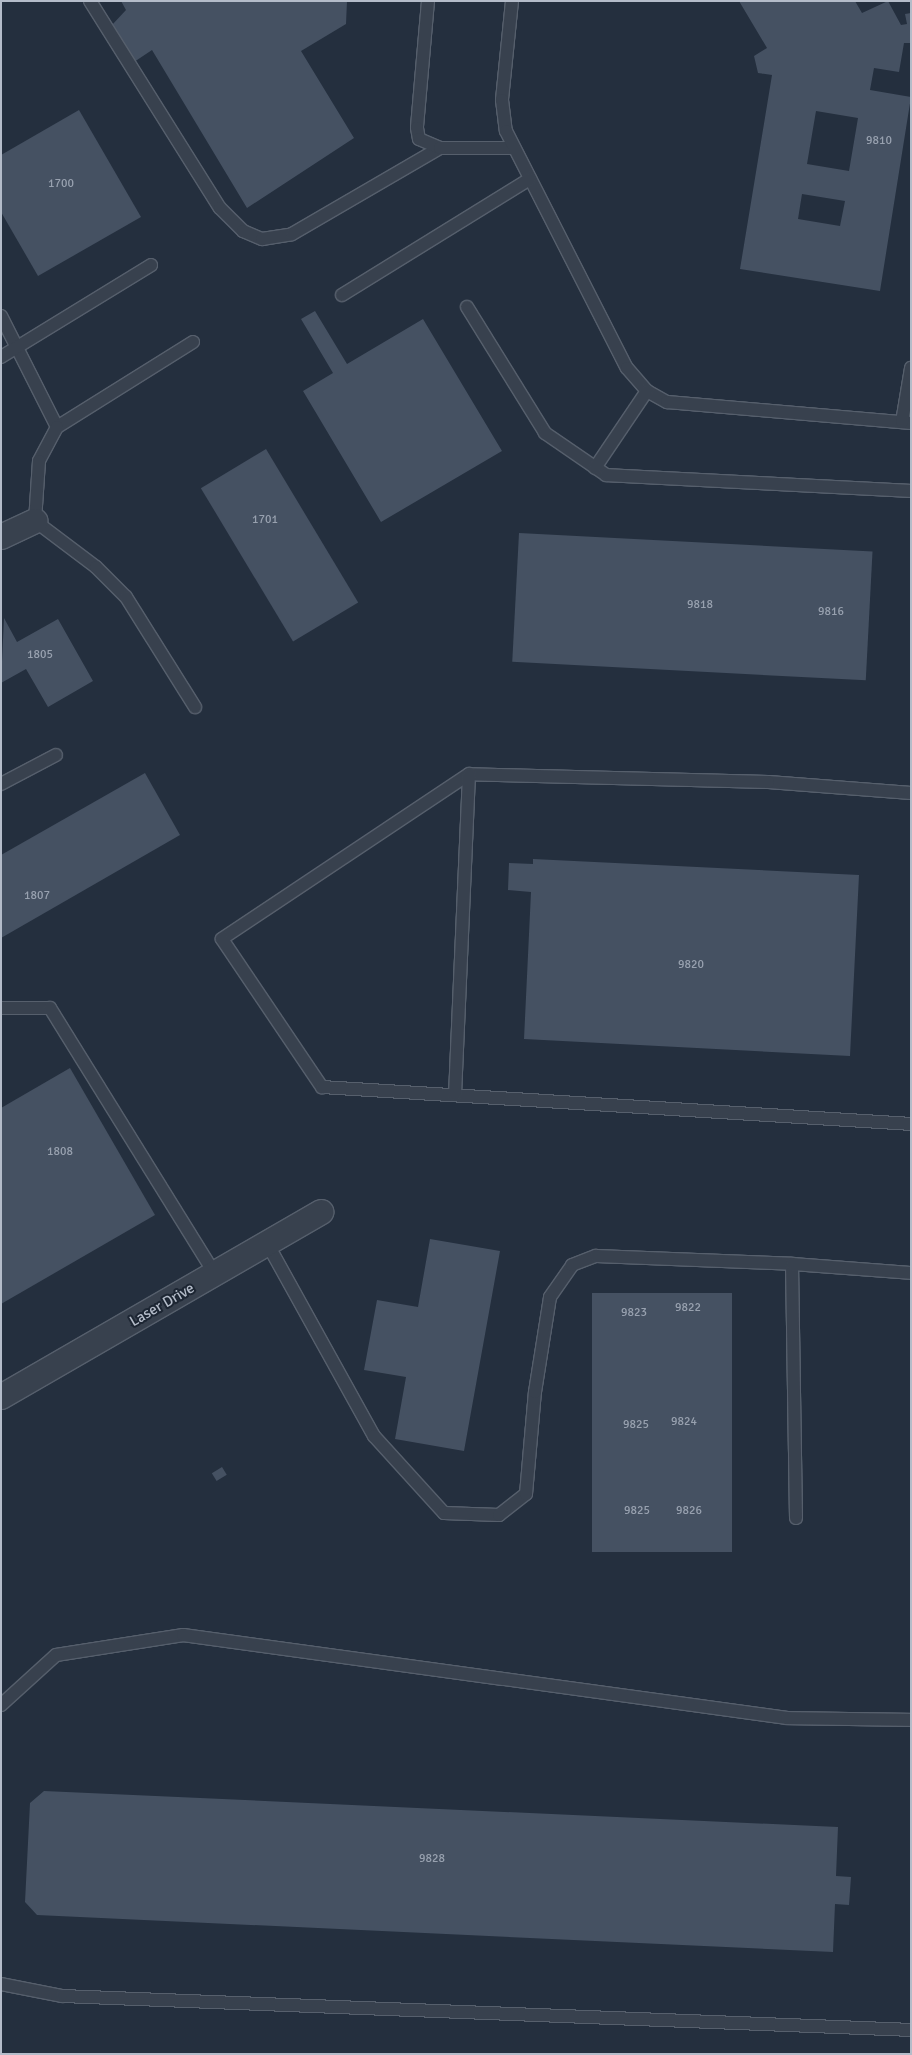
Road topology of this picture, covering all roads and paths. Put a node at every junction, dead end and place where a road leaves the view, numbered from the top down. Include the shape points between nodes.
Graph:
1 (90, 1) edge
2 (428, 1) edge
3 (512, 1) edge
4 (440, 148) junction
5 (514, 148) junction
6 (530, 179) junction
7 (151, 264) dead end
8 (342, 295) dead end
9 (467, 307) dead end
10 (1, 316) edge
11 (193, 342) dead end
12 (17, 348) junction
13 (1, 357) edge
14 (911, 368) edge
15 (646, 392) junction
16 (906, 422) edge
17 (57, 427) junction
18 (595, 468) junction
19 (911, 491) edge
20 (35, 521) junction
21 (1, 537) edge
22 (195, 706) dead end
23 (56, 755) dead end
24 (469, 774) junction
25 (1, 784) edge
26 (911, 792) edge
27 (1, 1008) edge
28 (455, 1095) junction
29 (911, 1124) edge
30 (322, 1212) dead end
31 (267, 1243) junction
32 (792, 1264) junction
33 (911, 1273) edge
34 (215, 1274) junction
35 (1, 1397) edge
36 (796, 1518) dead end
37 (1, 1705) edge
38 (911, 1720) edge
39 (1, 1984) edge
40 (911, 2030) edge

1 - 4 lane via 220,208 243,231 262,239 292,234
2 - 4 lane via 417,128 419,138
3 - 5 lane via 502,100 506,131
4 - 5 lane
5 - 6 lane
6 - 8 lane
6 - 15 lane via 627,368
7 - 12 lane
9 - 18 lane via 545,433
10 - 12 lane
11 - 17 lane
12 - 13 lane
12 - 17 lane
14 - 16 lane
15 - 16 lane via 667,402
15 - 18 lane
17 - 20 lane via 39,461
18 - 19 lane via 606,475
20 - 21 street
20 - 22 lane via 96,567 126,597
23 - 25 lane
24 - 26 lane via 768,782
24 - 28 lane
24 - 28 lane via 222,939 322,1087
27 - 34 lane via 50,1008
28 - 29 lane
30 - 31 street, Laser Drive
31 - 32 lane via 374,1436 444,1514 500,1515 526,1494 550,1297 572,1265 596,1256
31 - 34 street, Laser Drive
32 - 33 lane
32 - 36 lane
34 - 35 street, Laser Drive
37 - 38 lane via 56,1655 183,1634 787,1718
39 - 40 lane via 62,1996

